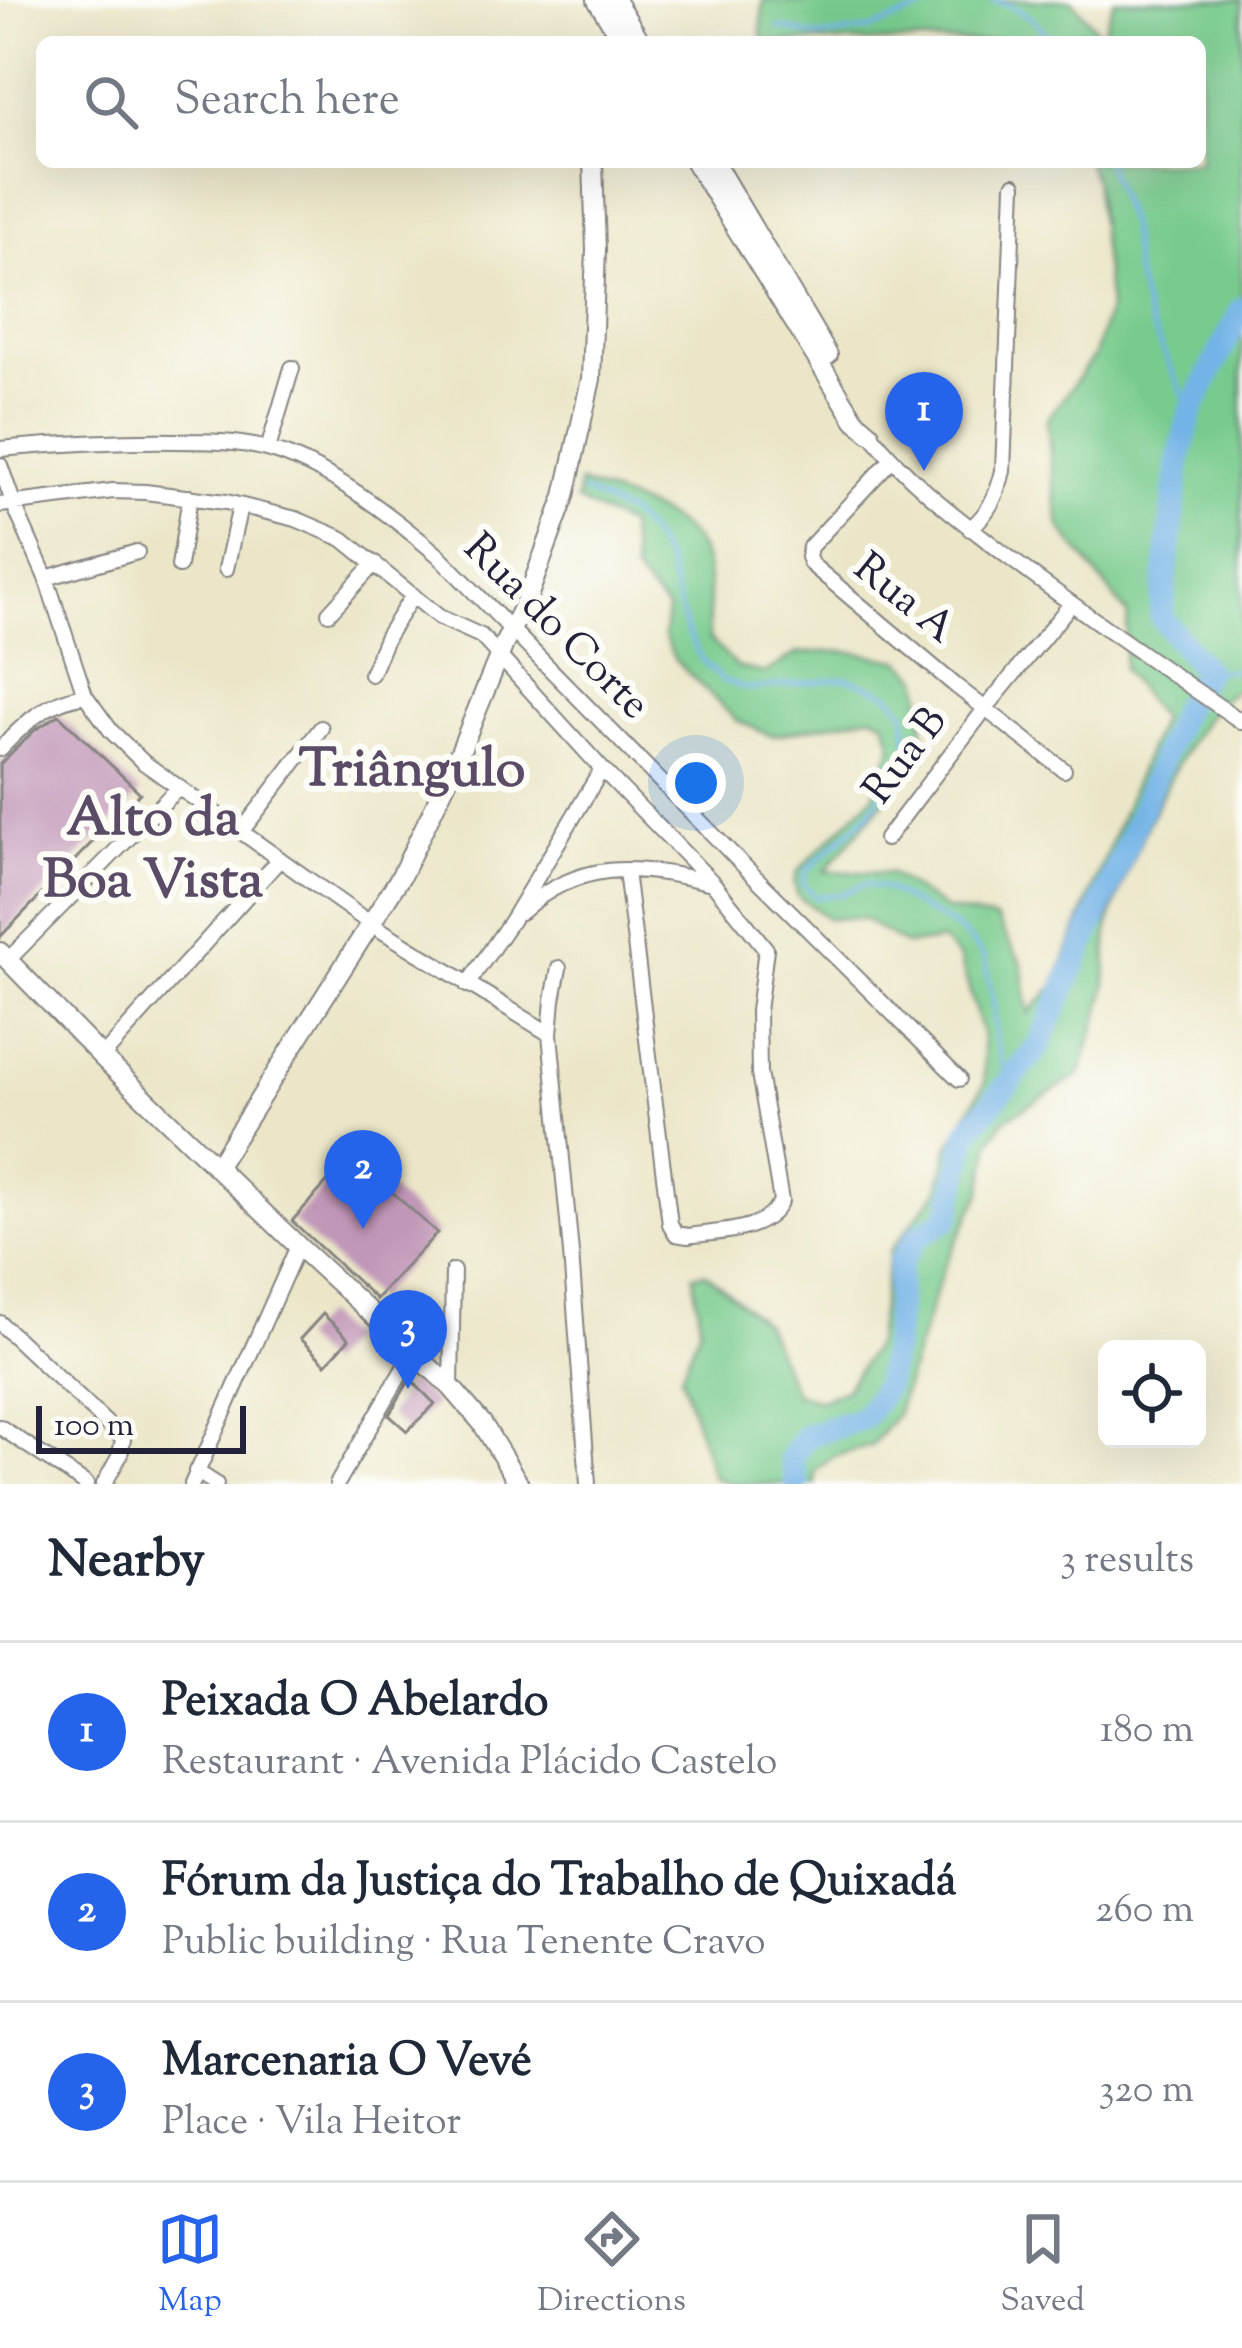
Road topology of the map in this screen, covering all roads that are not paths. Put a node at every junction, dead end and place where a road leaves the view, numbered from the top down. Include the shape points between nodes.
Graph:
1 (597, 0) edge
2 (615, 0) edge
3 (619, 36) edge
4 (637, 36) edge
5 (593, 168) edge
6 (708, 168) edge
7 (1014, 184) dead end
8 (292, 368) dead end
9 (871, 433) joint
10 (0, 449) edge
11 (268, 449) junction
12 (891, 460) junction
13 (0, 465) edge
14 (190, 497) junction
15 (7, 505) edge
16 (240, 506) junction
17 (970, 529) junction
18 (137, 552) dead end
19 (375, 563) junction
20 (178, 566) dead end
21 (226, 569) dead end
22 (46, 578) junction
23 (413, 595) junction
24 (1071, 604) junction
25 (329, 614) dead end
26 (511, 631) junction
27 (499, 656) junction
28 (371, 674) dead end
29 (85, 695) junction
30 (986, 709) junction
31 (1242, 722) edge
32 (321, 728) dead end
33 (4, 738) edge
34 (602, 769) junction
35 (1064, 770) dead end
36 (179, 788) junction
37 (241, 832) junction
38 (886, 838) dead end
39 (280, 859) junction
40 (626, 871) junction
41 (713, 883) junction
42 (511, 921) junction
43 (371, 924) junction
44 (3, 960) edge
45 (560, 968) dead end
46 (467, 985) junction
47 (550, 1034) junction
48 (102, 1058) junction
49 (959, 1079) dead end
50 (217, 1166) junction
51 (298, 1246) junction
52 (453, 1270) dead end
53 (2, 1330) edge
54 (413, 1352) junction
55 (451, 1387) junction
56 (0, 1427) edge
57 (194, 1478) edge
58 (86, 1484) edge
59 (104, 1484) edge
60 (216, 1484) edge
61 (337, 1484) edge
62 (518, 1484) edge
63 (589, 1484) edge

1 - 3 street
2 - 4 street
5 - 26 street via 591,380 565,496
6 - 9 street
7 - 17 street via 1003,471 986,514
8 - 11 street
9 - 12 street
10 - 11 street, Rua do Corte via 158,440
11 - 26 street, Rua do Corte via 394,518
12 - 17 street
12 - 30 street, Rua A via 808,557
13 - 15 street
14 - 15 street via 113,490
14 - 16 street
14 - 20 street
15 - 22 street
16 - 19 street via 321,528
16 - 21 street
17 - 24 street
18 - 22 street
19 - 23 street
19 - 25 street
22 - 29 street
23 - 27 street
23 - 28 street
24 - 30 street, Rua B
24 - 31 street
26 - 27 street
26 - 49 street, Rua do Corte
27 - 34 street
27 - 43 street via 430,816
29 - 33 street via 58,700
29 - 36 street via 125,746
30 - 35 street, Rua A
30 - 38 street, Rua B
32 - 37 street
34 - 41 street
34 - 42 street
36 - 37 street
36 - 44 street
37 - 39 street
39 - 43 street
39 - 48 street
40 - 41 street
40 - 41 street via 666,1212 676,1234 688,1236 761,1224 781,1201 759,1073 766,949
40 - 42 street via 569,879
42 - 46 street
43 - 46 street
43 - 50 street
44 - 48 street
45 - 47 street
46 - 47 street
47 - 63 street
48 - 50 street
50 - 51 street
51 - 54 street
51 - 57 street
52 - 55 street
53 - 59 street via 123,1439
54 - 55 street
54 - 61 street
55 - 62 street
56 - 58 street
57 - 60 street

